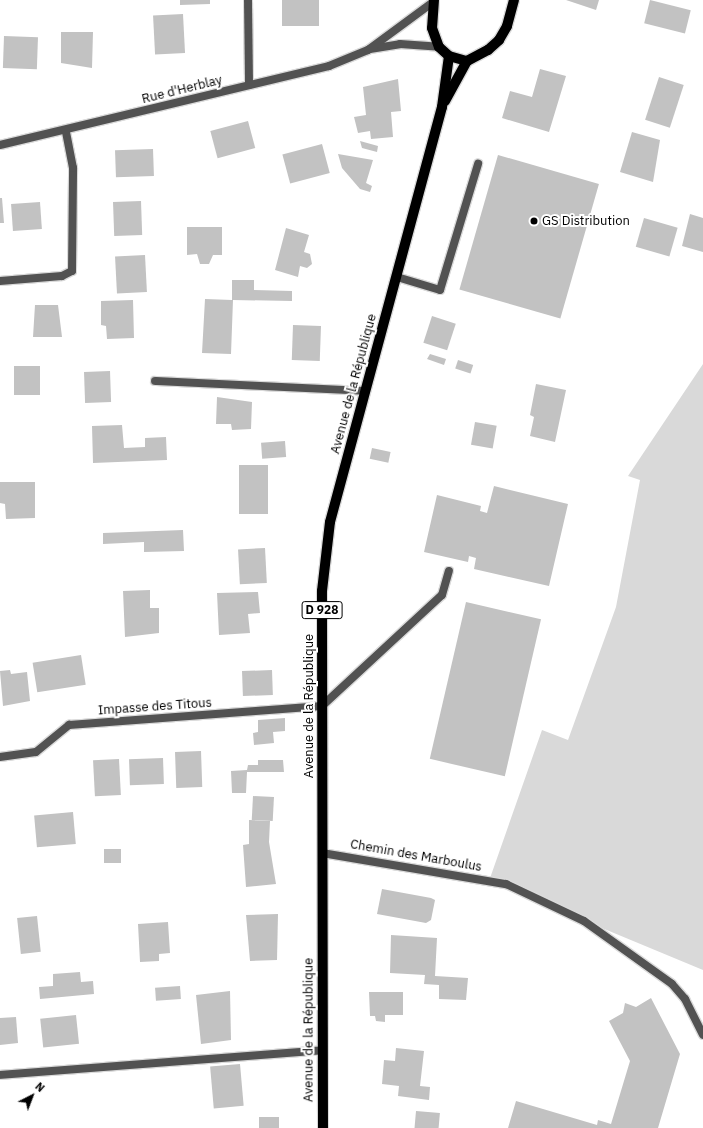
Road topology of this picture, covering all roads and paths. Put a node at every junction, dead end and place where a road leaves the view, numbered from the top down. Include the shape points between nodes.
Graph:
1 (248, 0) edge
2 (514, 0) edge
3 (434, 1) edge
4 (439, 47) junction
5 (368, 50) junction
6 (449, 56) junction
7 (467, 61) junction
8 (249, 85) junction
9 (442, 107) junction
10 (66, 131) junction
11 (0, 145) edge
12 (478, 164) dead end
13 (397, 277) junction
14 (0, 281) edge
15 (155, 381) dead end
16 (366, 391) junction
17 (449, 570) dead end
18 (322, 706) junction
19 (0, 757) edge
20 (322, 853) junction
21 (703, 1035) edge
22 (322, 1050) junction
23 (0, 1075) edge
24 (323, 1128) edge

1 - 8 street
2 - 7 main road via 508,26 499,40 488,50
3 - 4 main road via 432,28
3 - 5 street
4 - 5 street via 400,44
4 - 6 main road
5 - 8 street, Rue d'Herblay via 329,66
6 - 7 main road
6 - 9 main road, Avenue de la République / D 928
7 - 9 main road, Avenue de la République / D 928
8 - 10 street, Rue d'Herblay
9 - 13 main road, Avenue de la République / D 928
10 - 11 street, Rue d'Herblay
10 - 14 street via 73,168 72,271 62,276
12 - 13 street via 440,290
13 - 16 main road, Avenue de la République / D 928
15 - 16 street
16 - 18 main road, Avenue de la République / D 928 via 330,522 322,591
17 - 18 street via 442,595
18 - 19 street, Impasse des Titous via 69,726 36,752
18 - 20 main road, Avenue de la République / D 928
20 - 21 street, Chemin des Marboulus via 506,884 584,921 672,984 685,999
20 - 22 main road, Avenue de la République / D 928
22 - 23 street
22 - 24 main road, Avenue de la République / D 928

